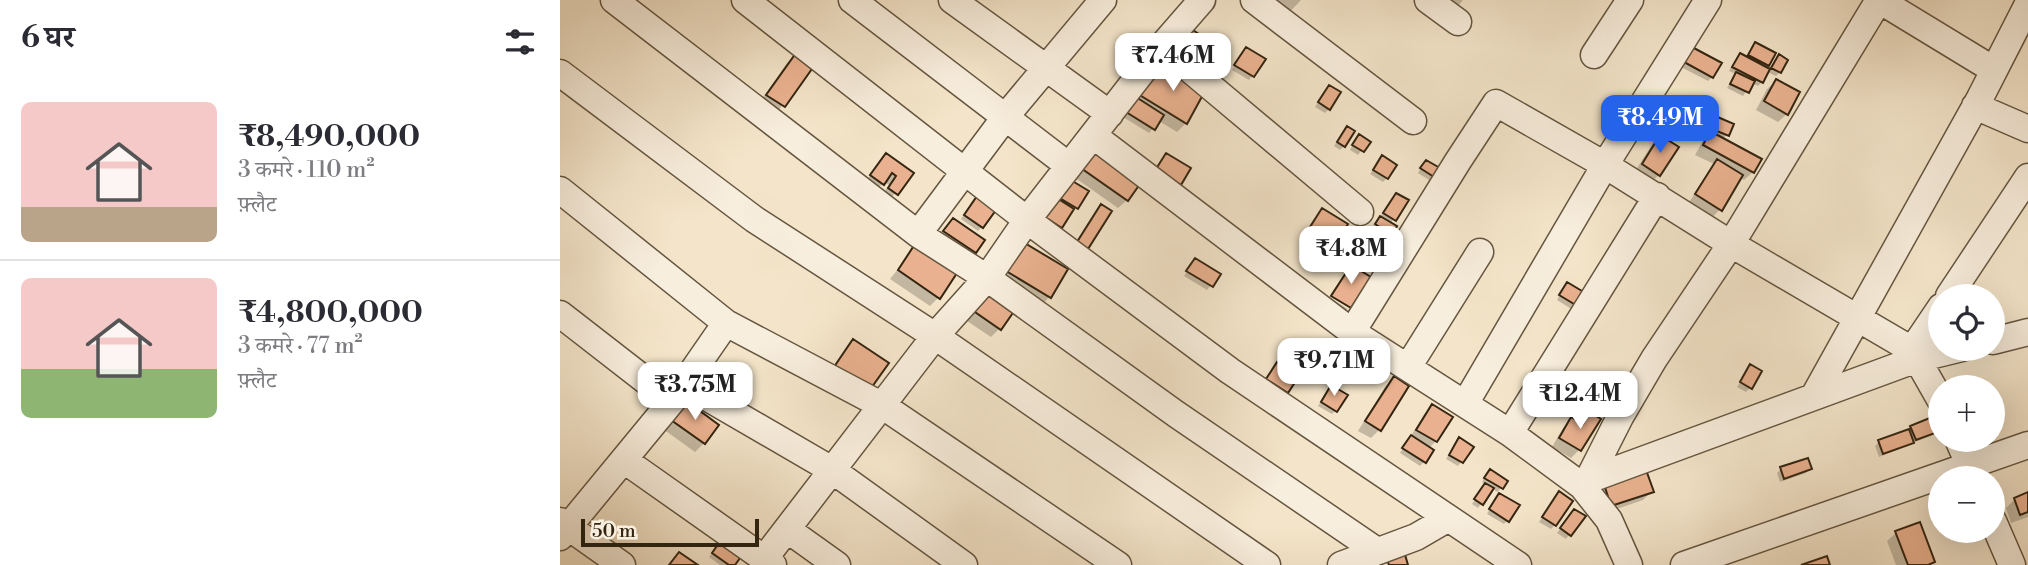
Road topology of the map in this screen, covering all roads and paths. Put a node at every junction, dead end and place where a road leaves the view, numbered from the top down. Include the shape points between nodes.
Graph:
1 (614, 0) edge
2 (745, 0) edge
3 (852, 0) edge
4 (952, 0) edge
5 (1103, 0) edge
6 (1202, 0) edge
7 (1254, 0) edge
8 (1428, 0) edge
9 (1630, 0) edge
10 (1708, 0) edge
11 (1879, 0) edge
12 (2028, 4) edge
13 (1458, 22) dead end
14 (1163, 46) junction
15 (1594, 55) dead end
16 (1045, 68) junction
17 (1994, 70) junction
18 (560, 73) edge
19 (1975, 106) junction
20 (1110, 114) junction
21 (1006, 116) junction
22 (1413, 121) dead end
23 (2028, 129) edge
24 (1094, 136) junction
25 (1605, 165) junction
26 (1069, 166) junction
27 (964, 171) junction
28 (2028, 177) edge
29 (560, 190) edge
30 (1657, 196) junction
31 (1360, 212) dead end
32 (1027, 220) junction
33 (918, 234) junction
34 (1731, 244) junction
35 (1480, 252) dead end
36 (987, 278) junction
37 (1957, 284) edge
38 (560, 314) edge
39 (1858, 318) junction
40 (726, 323) junction
41 (1928, 331) edge
42 (1352, 332) junction
43 (2028, 332) edge
44 (935, 336) junction
45 (2005, 338) edge
46 (1928, 353) edge
47 (1915, 355) junction
48 (1408, 367) junction
49 (1928, 378) edge
50 (678, 393) junction
51 (1814, 396) junction
52 (1465, 404) junction
53 (883, 406) junction
54 (1510, 433) junction
55 (2028, 445) edge
56 (624, 460) junction
57 (1985, 466) edge
58 (832, 470) junction
59 (1585, 483) junction
60 (1928, 486) edge
61 (1447, 519) junction
62 (563, 528) edge
63 (788, 530) junction
64 (2002, 543) edge
65 (1377, 551) junction
66 (768, 562) edge
67 (622, 565) edge
68 (837, 565) edge
69 (964, 565) edge
70 (1118, 565) edge
71 (1267, 565) edge
72 (1341, 565) edge
73 (1518, 565) edge
74 (1629, 565) edge
75 (1684, 565) edge
76 (2012, 565) edge

1 - 33 street
2 - 27 street
3 - 21 street
4 - 16 street
5 - 16 street
6 - 14 street
7 - 22 street
8 - 13 street
9 - 15 street
10 - 25 street
11 - 17 street
11 - 34 street
12 - 17 street
14 - 20 street
14 - 31 street
16 - 20 street
16 - 21 street
17 - 19 street
18 - 44 street via 754,219
19 - 23 street
19 - 39 street
20 - 24 street
21 - 26 street
21 - 27 street
24 - 26 street
24 - 42 street
25 - 30 street
25 - 42 street via 1496,103
25 - 52 street
26 - 32 street
27 - 32 street
27 - 33 street
28 - 37 street
29 - 40 street
30 - 34 street
30 - 54 street
32 - 36 street
32 - 61 street via 1230,371
33 - 36 street
34 - 39 street
34 - 59 street via 1654,359
35 - 48 street
36 - 44 street
36 - 65 street
38 - 50 street
39 - 47 street
39 - 51 street
40 - 50 street
40 - 53 street
41 - 47 street
42 - 48 street
43 - 45 street
44 - 53 street
44 - 71 street
46 - 47 street
47 - 49 street
47 - 51 street
48 - 52 street
50 - 56 street
50 - 58 street
51 - 59 street
52 - 54 street
53 - 58 street
53 - 70 street
54 - 59 street
55 - 57 street
56 - 62 street
56 - 66 street
58 - 63 street
58 - 69 street
59 - 74 street via 1609,520
60 - 75 street
61 - 65 street
61 - 73 street
62 - 67 street
63 - 66 street
63 - 68 street
64 - 76 street
65 - 72 street

